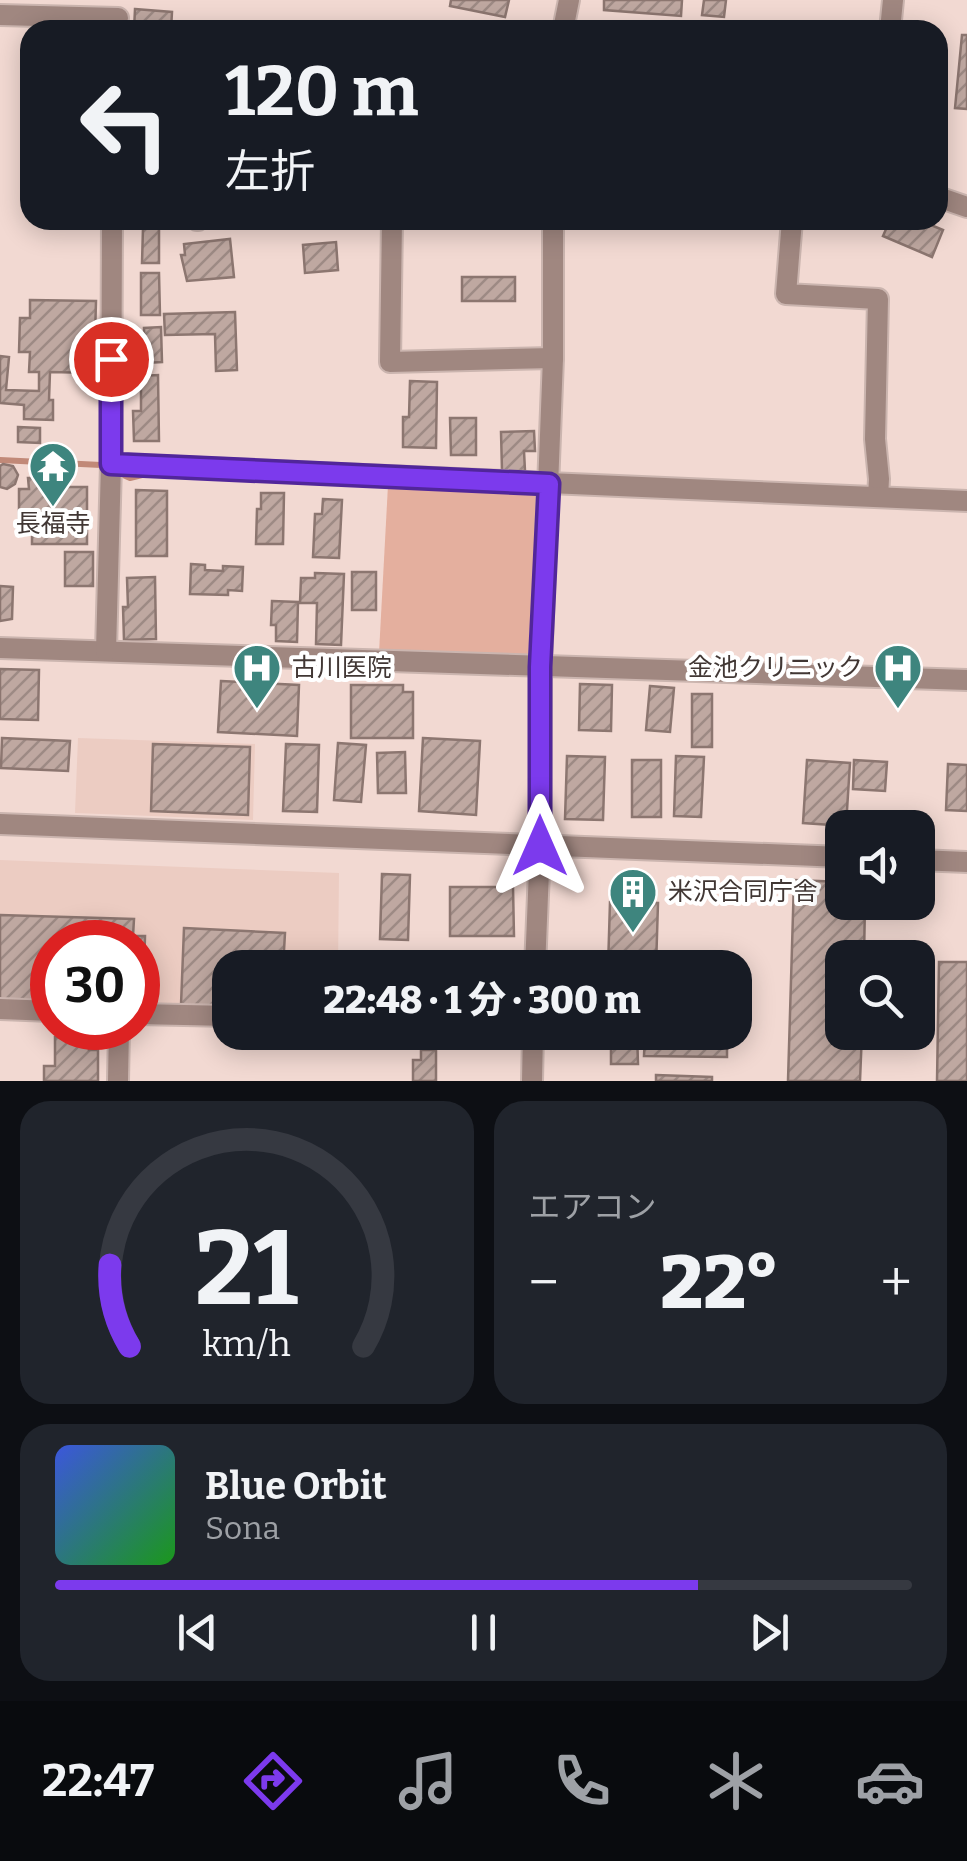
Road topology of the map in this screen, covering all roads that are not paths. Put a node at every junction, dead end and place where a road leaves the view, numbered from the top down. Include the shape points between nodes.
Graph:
1 (0, 15) edge
2 (118, 16) edge
3 (112, 230) edge
4 (392, 230) edge
5 (553, 230) edge
6 (791, 230) edge
7 (553, 358) junction
8 (111, 464) junction
9 (549, 484) junction
10 (878, 498) junction
11 (967, 501) edge
12 (0, 648) edge
13 (106, 652) junction
14 (540, 667) junction
15 (967, 680) edge
16 (0, 824) edge
17 (540, 846) junction
18 (825, 856) edge
19 (935, 861) edge
20 (967, 862) edge
21 (536, 950) edge
22 (0, 1009) edge
23 (30, 1010) edge
24 (160, 1014) edge
25 (212, 1016) edge
26 (119, 1050) edge
27 (533, 1050) edge
28 (118, 1081) edge
29 (532, 1081) edge

1 - 2 street
3 - 8 street
4 - 7 street via 390,362
5 - 7 street
6 - 10 street via 786,294 878,299
7 - 9 street
8 - 9 street
8 - 13 street
9 - 10 street
9 - 14 street
10 - 11 street
12 - 13 street
13 - 14 street
14 - 15 street
14 - 17 street
16 - 17 street
17 - 18 street
17 - 21 street
19 - 20 street
22 - 23 street
24 - 25 street
26 - 28 street
27 - 29 street

